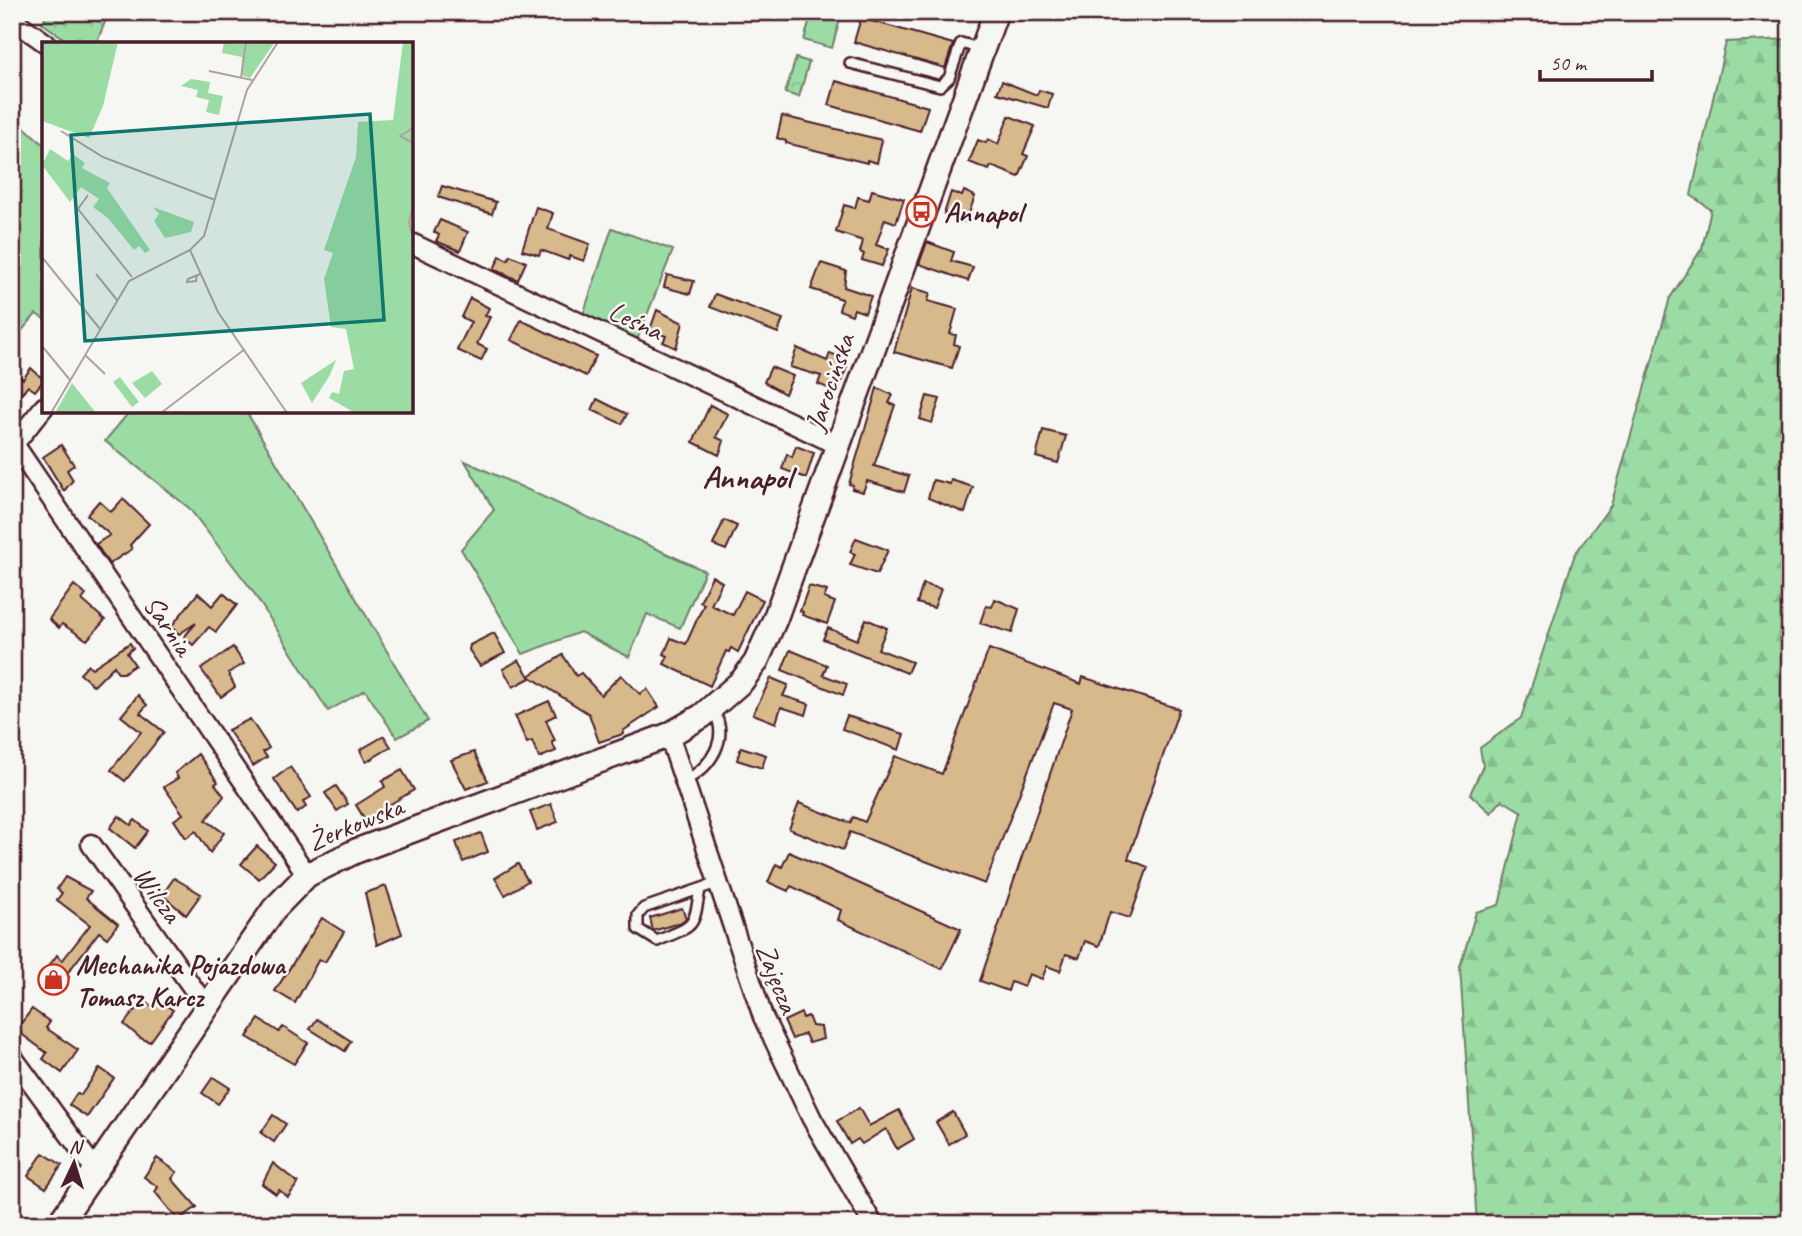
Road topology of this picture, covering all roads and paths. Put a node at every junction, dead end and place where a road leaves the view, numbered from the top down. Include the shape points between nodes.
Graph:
1 (996, 12) edge
2 (12, 19) edge
3 (44, 42) edge
4 (982, 49) junction
5 (850, 63) dead end
6 (413, 244) edge
7 (42, 409) edge
8 (838, 445) junction
9 (712, 708) junction
10 (668, 735) junction
11 (684, 781) junction
12 (91, 844) dead end
13 (307, 875) junction
14 (708, 886) junction
15 (207, 1007) junction
16 (12, 1056) edge
17 (96, 1171) junction
18 (59, 1224) edge
19 (873, 1224) edge

1 - 4 street, Jarocińska
2 - 3 street
4 - 5 lane via 961,43 949,78 940,86
4 - 8 street, Jarocińska
6 - 8 street, Leśna
7 - 13 street, Sarnia via 14,444
8 - 9 street, Jarocińska via 756,662
9 - 10 street, Jarocińska
9 - 11 lane via 720,721 712,761
10 - 11 street, Zajęcza
10 - 13 street, Żerkowska via 356,851
11 - 14 street, Zajęcza
12 - 15 street, Wilcza
13 - 15 street, Żerkowska via 274,909
14 - 14 lane via 644,908 638,915 638,929 657,941 689,927
14 - 19 street, Zajęcza via 812,1119
15 - 17 street, Żerkowska
16 - 17 street
17 - 18 street, Żerkowska

